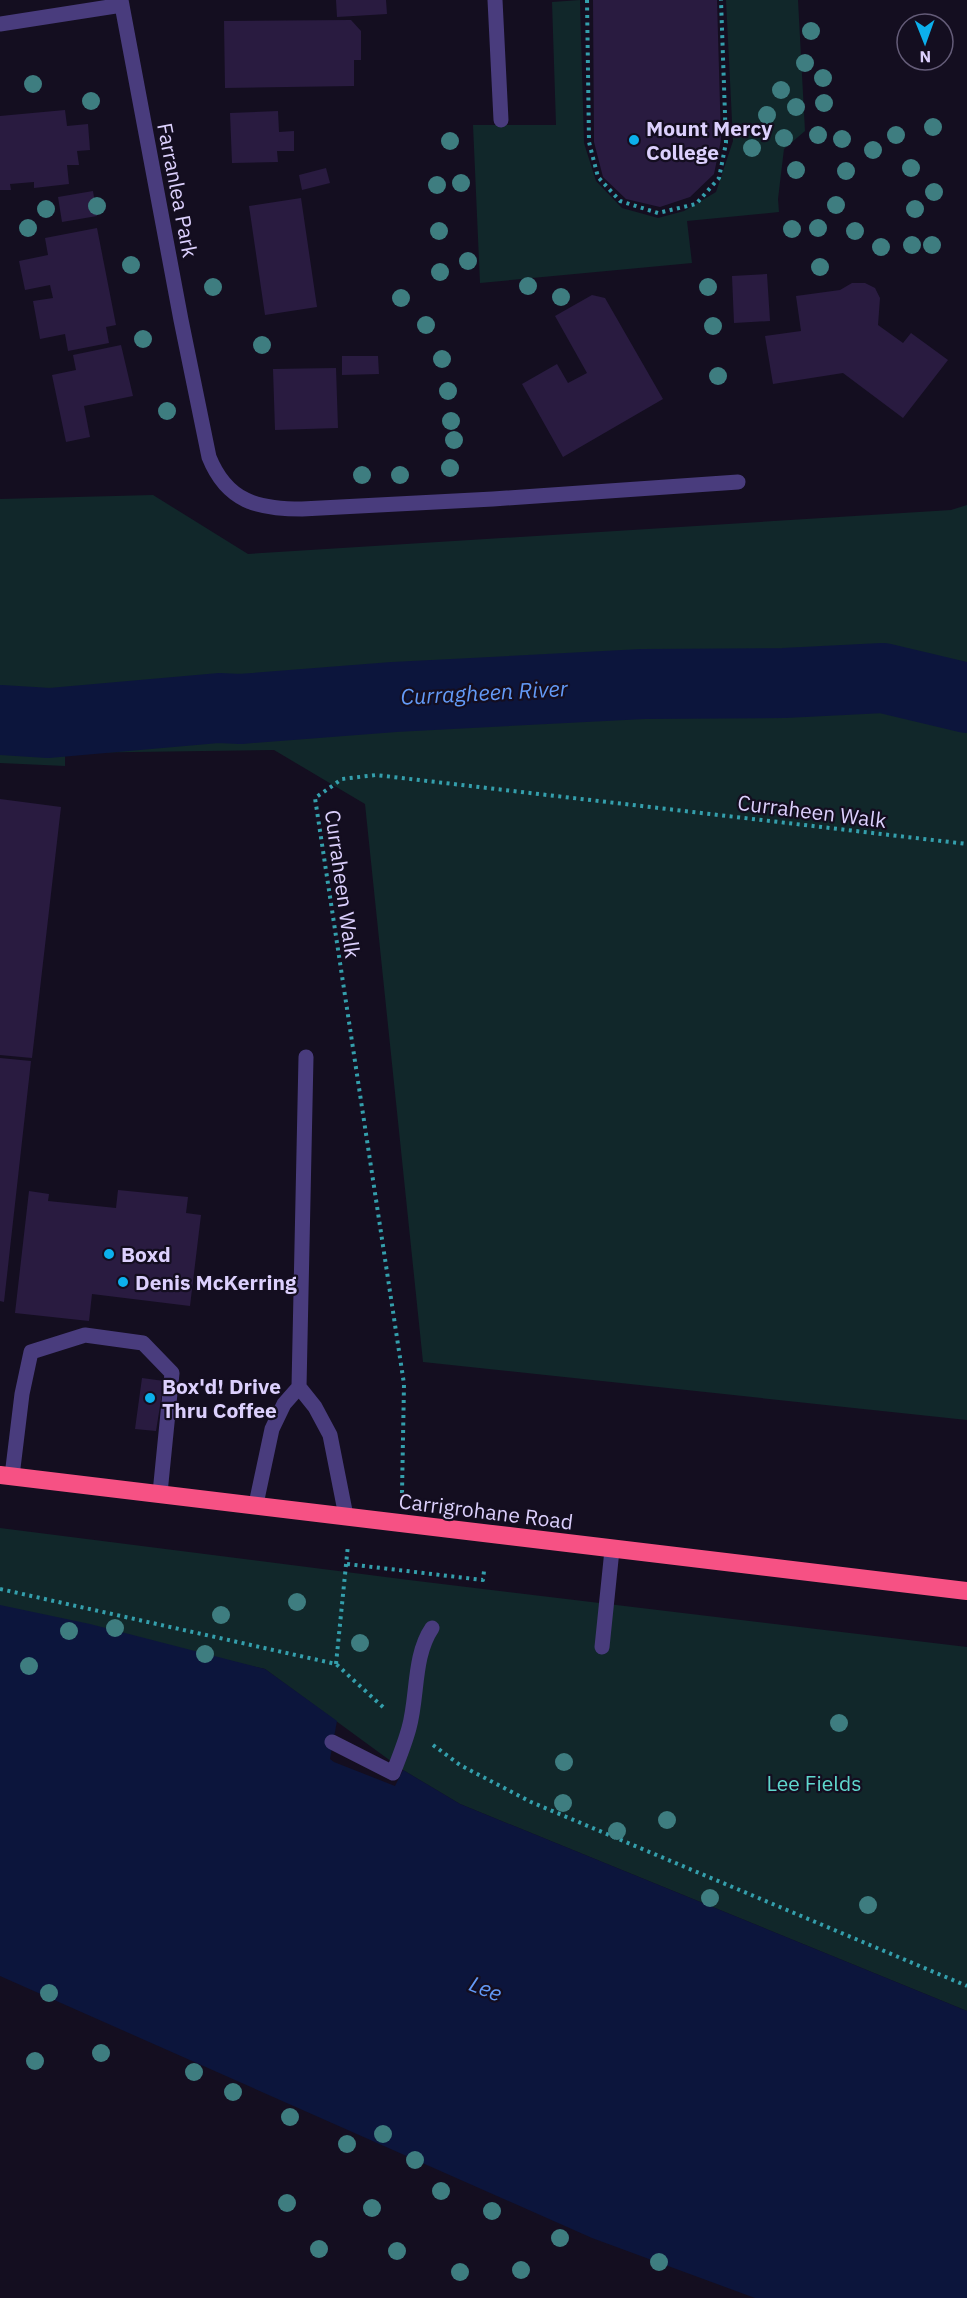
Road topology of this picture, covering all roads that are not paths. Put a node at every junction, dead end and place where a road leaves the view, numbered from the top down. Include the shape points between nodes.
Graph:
1 (495, 0) edge
2 (121, 3) edge
3 (0, 24) edge
4 (501, 120) dead end
5 (738, 482) dead end
6 (306, 1057) dead end
7 (299, 1387) junction
8 (6, 1475) edge
9 (160, 1493) junction
10 (256, 1504) junction
11 (348, 1516) junction
12 (612, 1550) junction
13 (967, 1591) edge
14 (432, 1628) dead end
15 (602, 1647) dead end
16 (332, 1742) dead end

1 - 4 street
2 - 3 street
2 - 5 street, Farranlea Park via 209,457 223,482 248,502 272,509
6 - 7 street
7 - 10 street via 284,1404 272,1430
7 - 11 street via 330,1435
8 - 9 highway, Carrigrohane Road
8 - 9 street via 31,1352 85,1335 142,1343 172,1372
9 - 10 highway, Carrigrohane Road
10 - 11 highway, Carrigrohane Road
11 - 12 highway, Carrigrohane Road
12 - 13 highway, Carrigrohane Road
12 - 15 street
14 - 16 street via 426,1636 409,1727 393,1773

